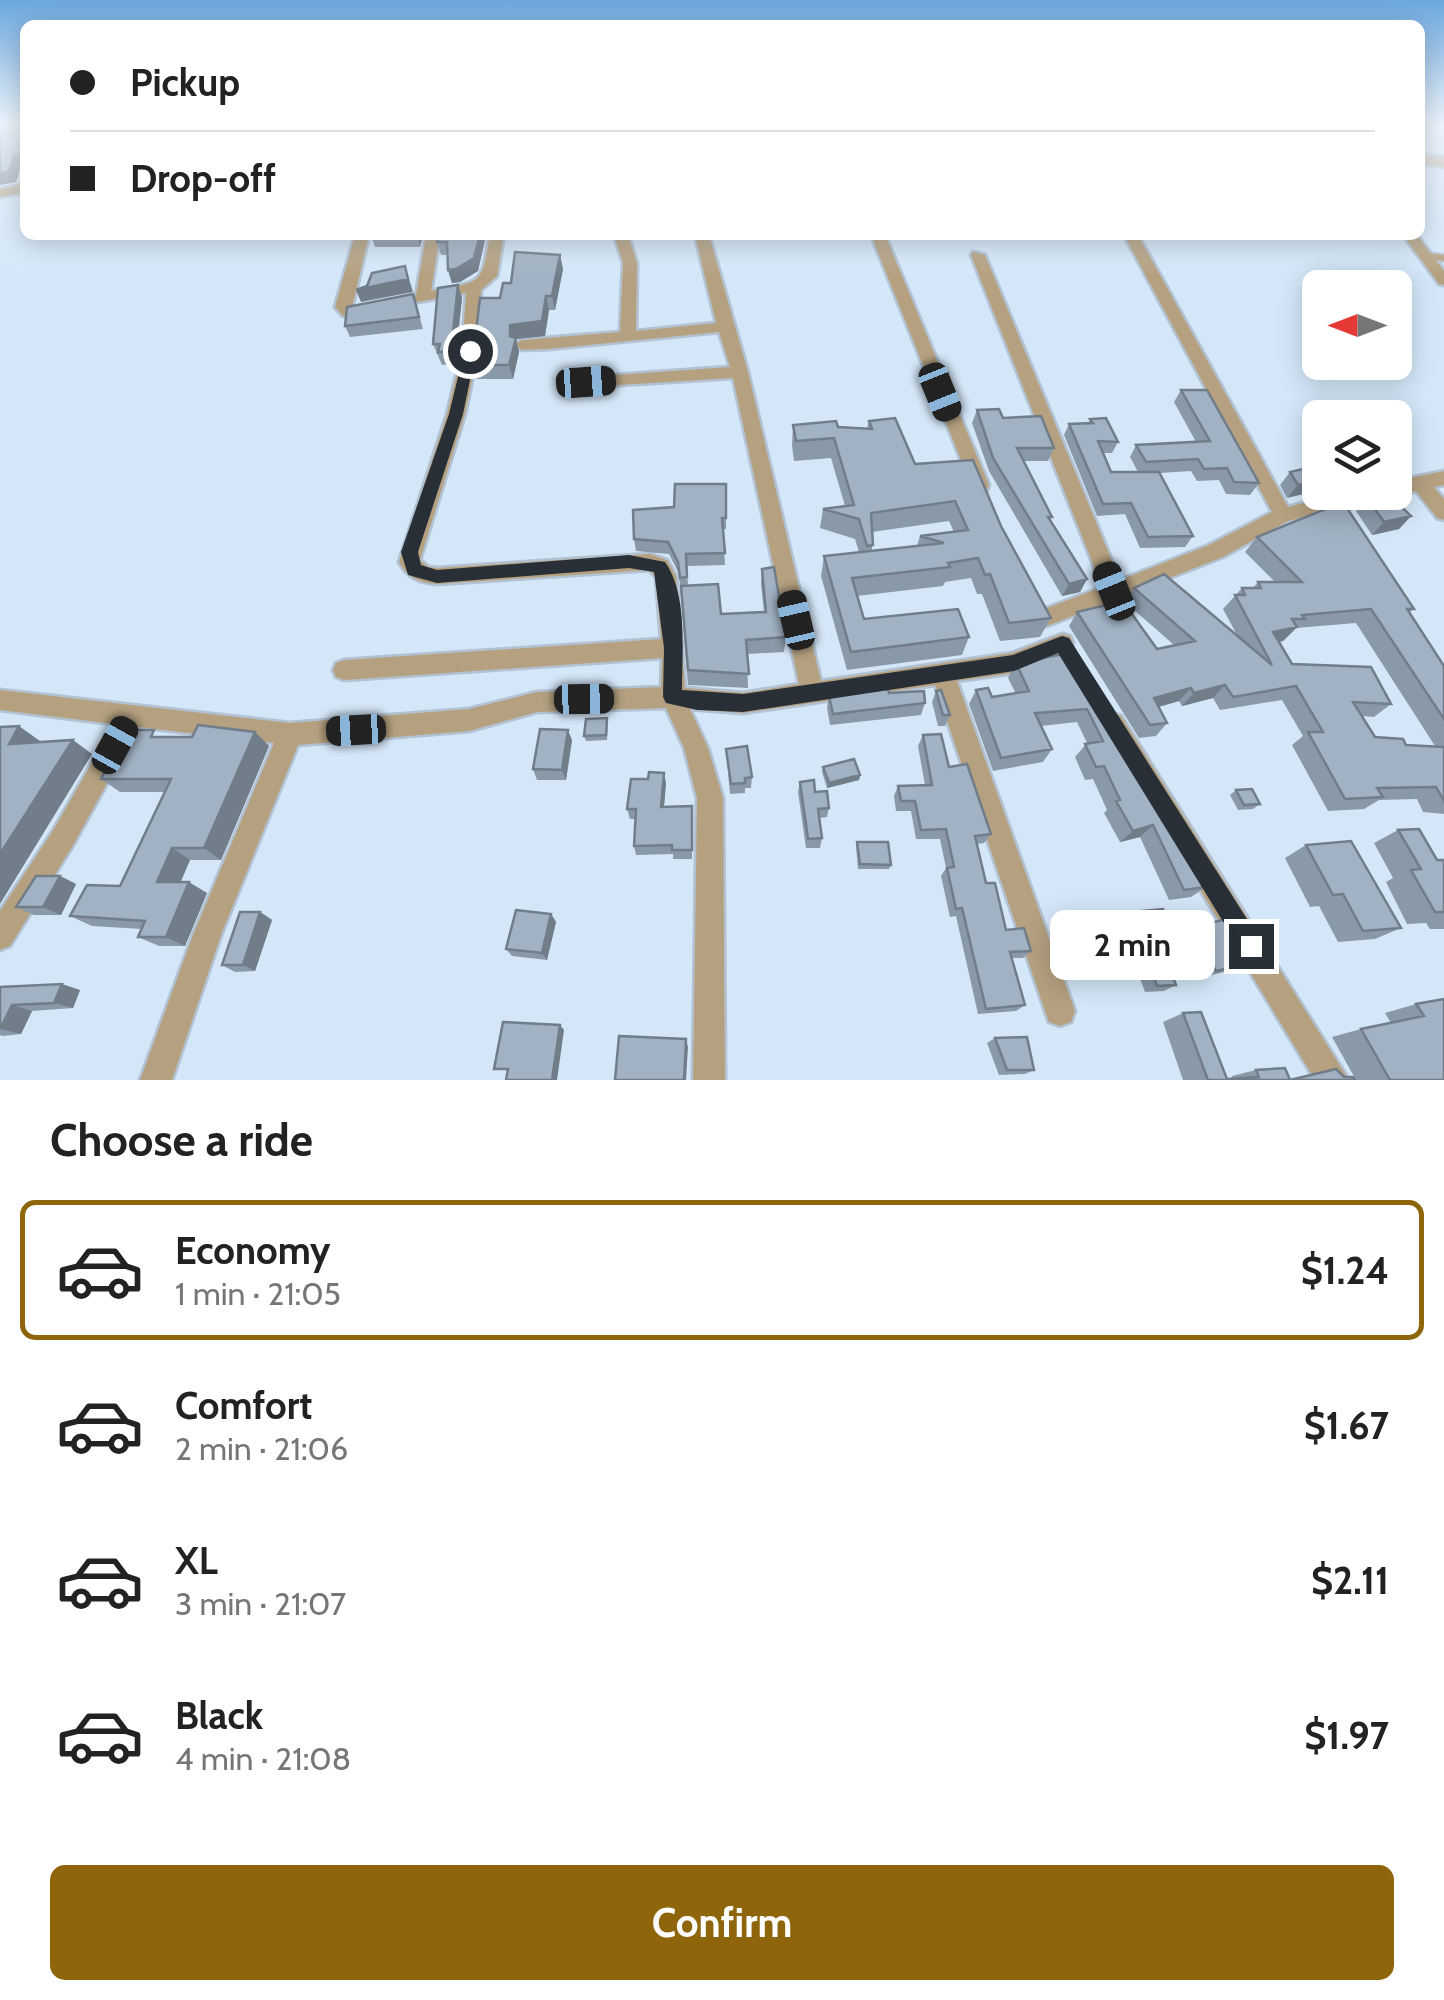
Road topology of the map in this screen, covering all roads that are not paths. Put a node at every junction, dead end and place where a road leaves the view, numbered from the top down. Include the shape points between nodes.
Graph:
1 (361, 240) edge
2 (432, 240) edge
3 (496, 240) edge
4 (623, 240) edge
5 (703, 240) edge
6 (880, 240) edge
7 (1134, 240) edge
8 (1414, 240) edge
9 (978, 254) dead end
10 (1426, 256) junction
11 (1444, 258) edge
12 (1444, 281) edge
13 (474, 288) junction
14 (423, 298) junction
15 (724, 327) junction
16 (628, 334) junction
17 (522, 344) dead end
18 (740, 372) junction
19 (586, 382) dead end
20 (1444, 478) edge
21 (1420, 483) junction
22 (1412, 485) edge
23 (986, 500) edge
24 (1340, 510) edge
25 (1444, 513) edge
26 (1283, 516) junction
27 (1114, 591) junction
28 (674, 648) junction
29 (344, 670) dead end
30 (943, 674) junction
31 (812, 691) junction
32 (672, 697) junction
33 (0, 700) edge
34 (1104, 711) edge
35 (133, 714) junction
36 (290, 734) junction
37 (0, 936) edge
38 (1060, 1010) dead end
39 (156, 1080) edge
40 (709, 1080) edge
41 (1333, 1080) edge

1 - 14 street via 344,311 364,313
2 - 14 street
3 - 13 street via 490,276
4 - 16 street via 630,263
5 - 15 street
6 - 23 street
7 - 26 street
8 - 10 street
9 - 27 street
10 - 11 lane
10 - 12 street
13 - 14 street
13 - 28 street via 464,379 409,562 422,575 437,576 650,562 666,576
15 - 16 street
15 - 18 street
16 - 17 street via 586,344
18 - 19 street
18 - 31 street
20 - 21 street
21 - 22 street
21 - 25 street
24 - 26 street
26 - 27 street
27 - 30 street via 1043,610 1068,652
28 - 29 street
28 - 32 street
30 - 31 street
30 - 38 street
31 - 32 street via 723,704
32 - 36 street via 537,702 470,720
32 - 40 street via 710,798
33 - 35 street
34 - 41 street
35 - 36 street
35 - 37 street
36 - 39 street via 207,934

